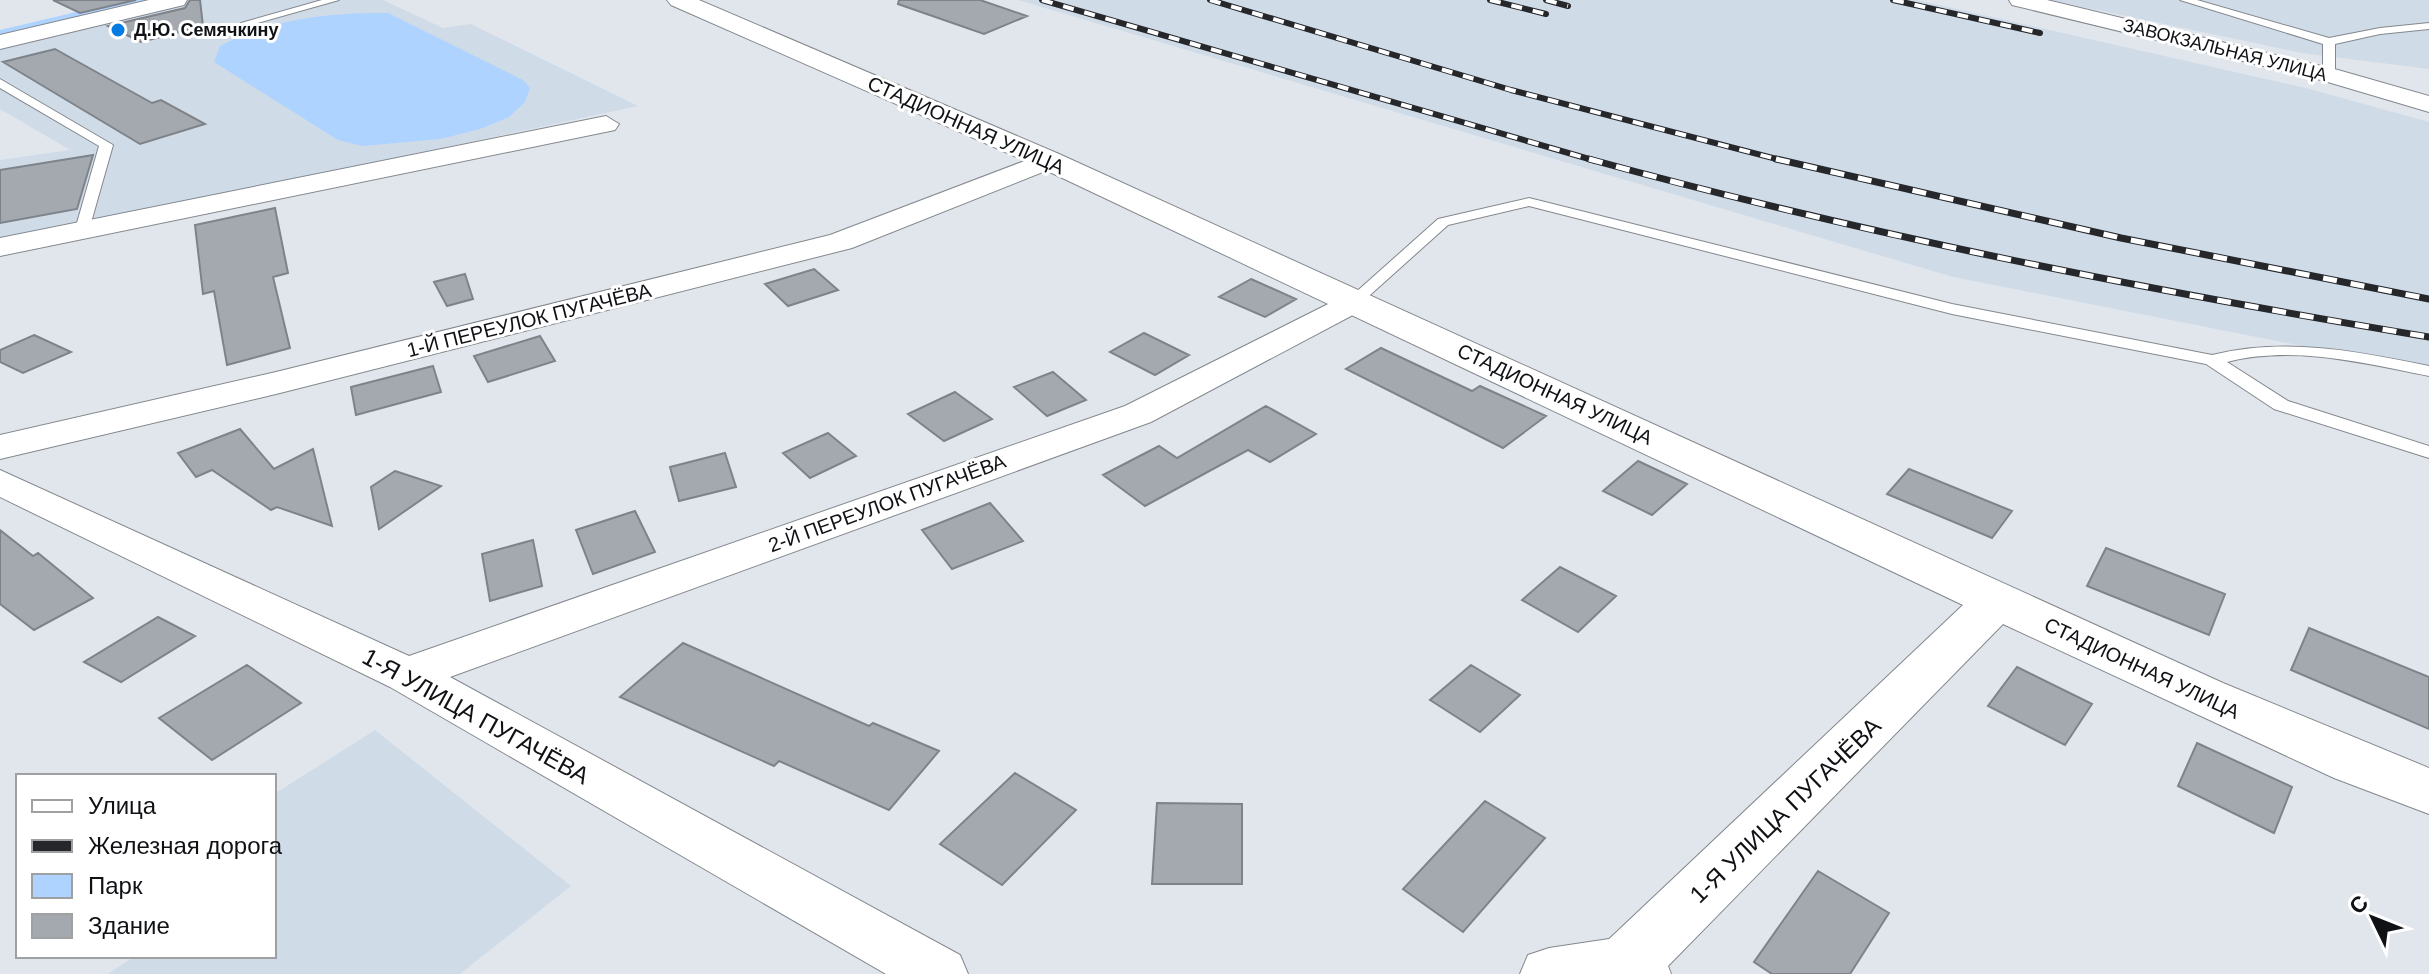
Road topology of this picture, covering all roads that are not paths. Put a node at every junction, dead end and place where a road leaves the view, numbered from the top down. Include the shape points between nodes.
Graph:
1 (113, 0) edge
2 (176, 0) edge
3 (334, 0) edge
4 (679, 0) edge
5 (2020, 0) edge
6 (2185, 0) edge
7 (247, 23) dead end
8 (0, 26) edge
9 (2429, 26) edge
10 (0, 42) edge
11 (2329, 42) junction
12 (2329, 75) junction
13 (0, 83) edge
14 (2429, 104) edge
15 (606, 124) dead end
16 (1048, 160) junction
17 (83, 230) junction
18 (0, 247) edge
19 (1354, 301) junction
20 (2212, 360) junction
21 (2429, 371) edge
22 (0, 447) edge
23 (2429, 452) edge
24 (0, 482) edge
25 (1998, 600) junction
26 (407, 675) junction
27 (2429, 791) edge
28 (1634, 968) edge
29 (939, 974) edge
30 (1549, 974) edge

1 - 8 street
2 - 10 street
3 - 7 lane
4 - 16 street, СТАДИОННАЯ УЛИЦА
5 - 12 street, ЗАВОКЗАЛЬНАЯ УЛИЦА
6 - 11 lane
9 - 11 lane
11 - 12 lane
12 - 14 street, ЗАВОКЗАЛЬНАЯ УЛИЦА
13 - 17 lane via 106,145
15 - 17 street
16 - 19 street, СТАДИОННАЯ УЛИЦА
16 - 22 street, 1-Й ПЕРЕУЛОК ПУГАЧЁВА via 841,242
17 - 18 street
19 - 20 lane via 1443,222 1529,202 1952,309
19 - 25 street, СТАДИОННАЯ УЛИЦА
19 - 26 street, 2-Й ПЕРЕУЛОК ПУГАЧЁВА via 1138,414
20 - 21 lane via 2238,352 2339,353
20 - 23 lane via 2281,405
24 - 26 street, 1-Я УЛИЦА ПУГАЧЁВА
25 - 27 street, СТАДИОННАЯ УЛИЦА via 2284,733
25 - 28 street, 1-Я УЛИЦА ПУГАЧЁВА
26 - 29 street, 1-Я УЛИЦА ПУГАЧЁВА
28 - 30 street, 1-Я УЛИЦА ПУГАЧЁВА

